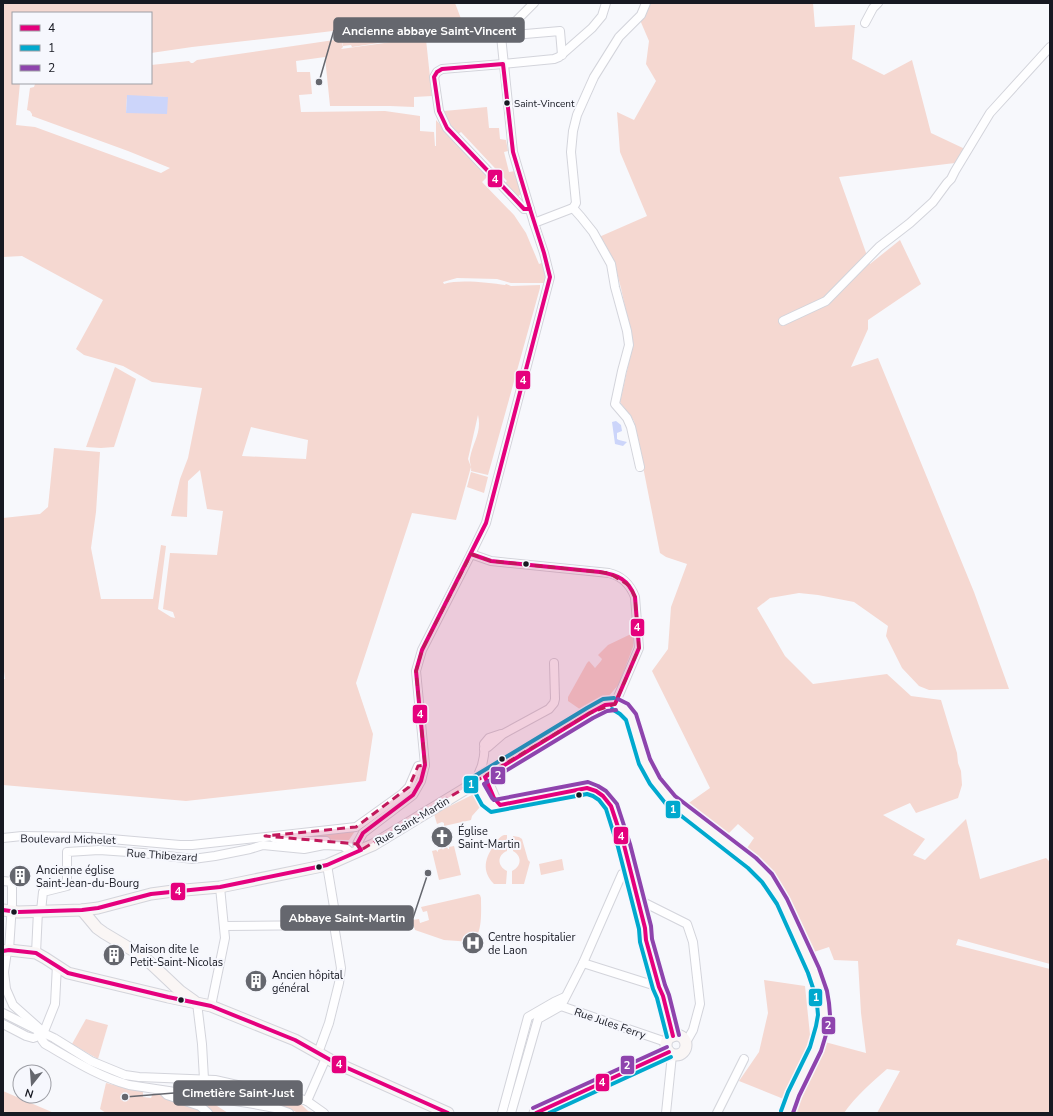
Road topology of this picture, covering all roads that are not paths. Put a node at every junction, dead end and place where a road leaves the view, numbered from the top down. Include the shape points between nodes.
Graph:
1 (534, 3) edge
2 (606, 3) edge
3 (646, 3) edge
4 (878, 3) edge
5 (865, 23) dead end
6 (501, 32) junction
7 (1050, 47) edge
8 (562, 54) junction
9 (503, 64) junction
10 (573, 208) junction
11 (530, 210) junction
12 (534, 223) junction
13 (784, 321) dead end
14 (640, 468) dead end
15 (471, 554) junction
16 (554, 663) dead end
17 (615, 704) junction
18 (425, 765) junction
19 (482, 765) junction
20 (482, 779) junction
21 (265, 836) junction
22 (3, 838) edge
23 (357, 850) junction
24 (327, 865) junction
25 (630, 871) junction
26 (3, 880) edge
27 (220, 887) junction
28 (637, 899) junction
29 (82, 910) junction
30 (7, 911) edge
31 (43, 911) junction
32 (224, 926) junction
33 (334, 926) junction
34 (6, 950) edge
35 (36, 953) junction
36 (584, 963) junction
37 (57, 966) junction
38 (659, 987) junction
39 (197, 1003) junction
40 (557, 1004) junction
41 (211, 1006) junction
42 (3, 1013) edge
43 (3, 1024) edge
44 (42, 1030) junction
45 (685, 1044) junction
46 (670, 1046) junction
47 (322, 1056) junction
48 (744, 1059) dead end
49 (514, 1066) junction
50 (524, 1068) junction
51 (204, 1079) junction
52 (162, 1090) junction
53 (307, 1101) junction
54 (208, 1113) edge
55 (289, 1113) edge
56 (324, 1113) edge
57 (448, 1113) edge
58 (502, 1113) edge
59 (511, 1113) edge
60 (536, 1113) edge
61 (666, 1113) edge
62 (717, 1113) edge
63 (787, 1113) edge

1 - 6 street
2 - 8 street via 602,16 592,28
3 - 10 street via 641,15 619,37 594,77 577,115 571,152 576,203
4 - 5 street
6 - 8 street via 560,30
6 - 9 street
7 - 13 street via 990,113 952,179 933,202 879,247 826,301
8 - 9 street via 554,59
9 - 11 street via 513,152
9 - 11 street via 442,69 437,72 434,77 440,111 447,128 524,209
10 - 12 street
10 - 14 street via 593,232 611,264 629,345 615,404 631,426
11 - 12 street
12 - 15 street via 549,270 549,285 486,523
15 - 17 street via 491,561 616,574 630,586 635,597 639,648
15 - 18 street via 422,650 416,671
16 - 19 street via 554,703 549,709 503,734 489,738 484,744
17 - 20 street, Rue Saint-Martin via 605,705 590,713
17 - 63 street via 631,717 644,761 655,781 671,800 752,863 767,878 782,901 818,977 823,999 819,1039
18 - 21 street, Boulevard Michelet via 418,766 409,787 402,794 356,827
18 - 23 street via 421,782 413,795 363,833
19 - 20 street
19 - 20 street via 477,776
20 - 23 street, Rue Saint-Martin via 379,841
20 - 25 street via 500,805 587,788 596,790 611,806
21 - 22 street, Boulevard Michelet via 192,845 88,837
21 - 23 street, Boulevard Michelet via 286,840 323,841
23 - 24 street, Rue Saint-Martin
23 - 31 street, Rue Thibezard via 343,846 324,845 304,849 263,845 193,859 99,850 67,852 66,886 43,892
24 - 27 street, Rue Saint-Martin
24 - 33 street via 334,907
25 - 28 street
25 - 36 street via 622,874
26 - 30 street via 12,882
27 - 29 street, Rue Saint-Martin via 151,894
27 - 32 street
28 - 38 street
28 - 45 street via 687,924 693,942 700,1004 693,1030
29 - 31 street, Rue Saint-Martin
29 - 39 street via 94,925 144,957 180,991
30 - 31 street, Rue Saint-Martin
30 - 34 street
31 - 35 street
32 - 33 street
32 - 41 street via 225,938
33 - 47 street via 341,968
34 - 35 street
34 - 44 street via 6,989 13,1005
35 - 37 street
36 - 38 street
36 - 40 street via 565,997
37 - 39 street via 68,973
37 - 44 street via 56,1004
38 - 46 street via 663,996
39 - 41 street
39 - 51 street
40 - 46 street, Rue Jules Ferry
40 - 49 street via 528,1017
40 - 50 street via 538,1019
41 - 47 street via 295,1040
42 - 44 street
43 - 44 street via 30,1037 36,1037
44 - 51 street via 91,1061 125,1075
44 - 52 street via 42,1040 45,1044 86,1068 129,1085
45 - 46 street via 682,1038 676,1036
45 - 46 street via 682,1053 676,1055
46 - 60 street
46 - 61 street
47 - 53 street
47 - 57 street
48 - 62 street
49 - 50 street
49 - 58 street
50 - 59 street
51 - 53 street
52 - 54 street via 167,1095 200,1106
52 - 55 street via 248,1103
53 - 56 street

